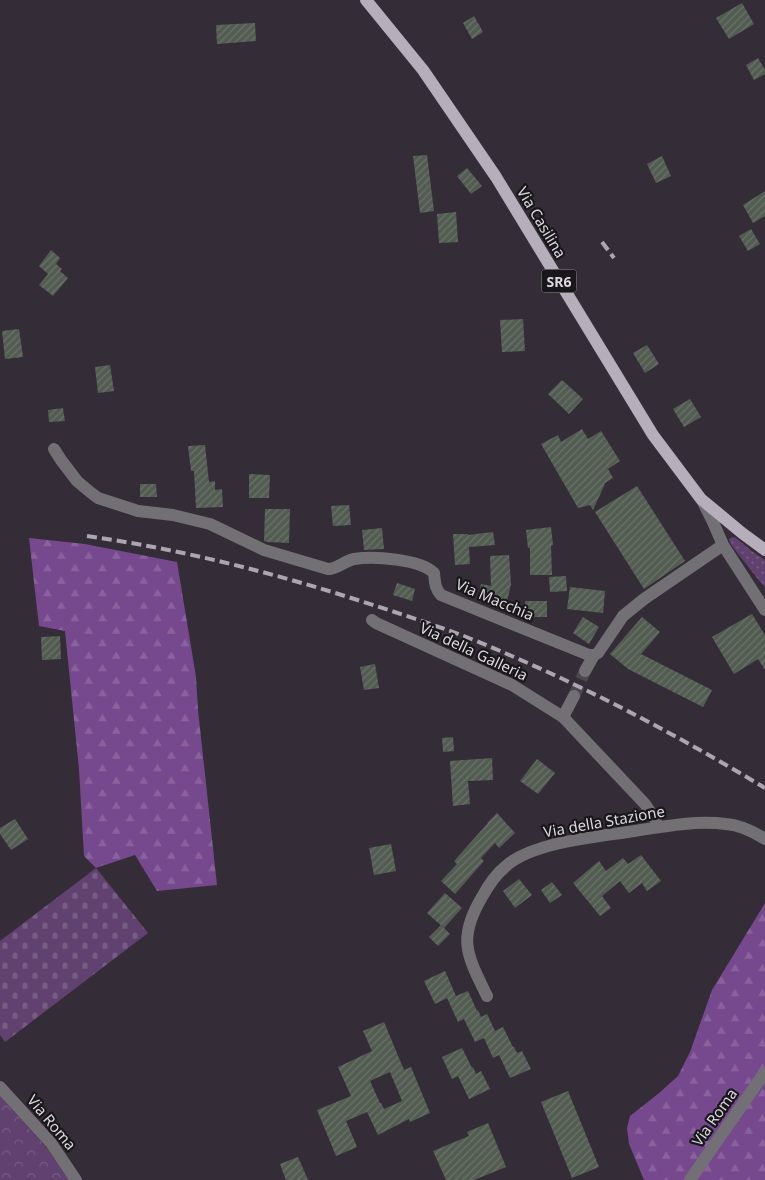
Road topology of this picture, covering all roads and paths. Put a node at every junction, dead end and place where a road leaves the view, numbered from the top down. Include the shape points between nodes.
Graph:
1 (366, 0) edge
2 (54, 449) dead end
3 (701, 499) junction
4 (723, 546) junction
5 (765, 550) edge
6 (763, 606) edge
7 (372, 620) dead end
8 (594, 655) junction
9 (585, 671) tunnel mouth
10 (574, 696) tunnel mouth
11 (563, 717) junction
12 (658, 827) junction
13 (765, 839) edge
14 (487, 996) dead end
15 (765, 1072) edge
16 (0, 1086) edge
17 (76, 1180) edge
18 (690, 1180) edge

1 - 3 main road, Via Casilina / SR6 via 423,70 496,176 653,435
2 - 8 street, Via Macchia via 77,480 98,498 138,511 210,524 264,550 328,569 353,559 369,558 421,565 434,573 437,591 442,594 583,654
3 - 4 street
3 - 5 main road, Via Casilina / SR6
4 - 6 street
4 - 8 street via 623,616
7 - 11 street, Via della Galleria via 512,685
8 - 9 street
10 - 11 street
11 - 12 street, Via della Galleria via 645,804
12 - 13 street, Via della Stazione via 728,824 753,831
12 - 14 street, Via della Stazione via 546,847 529,852 505,866 487,887 468,925 468,952
15 - 18 street, Via Roma
16 - 17 street, Via Roma via 51,1143

